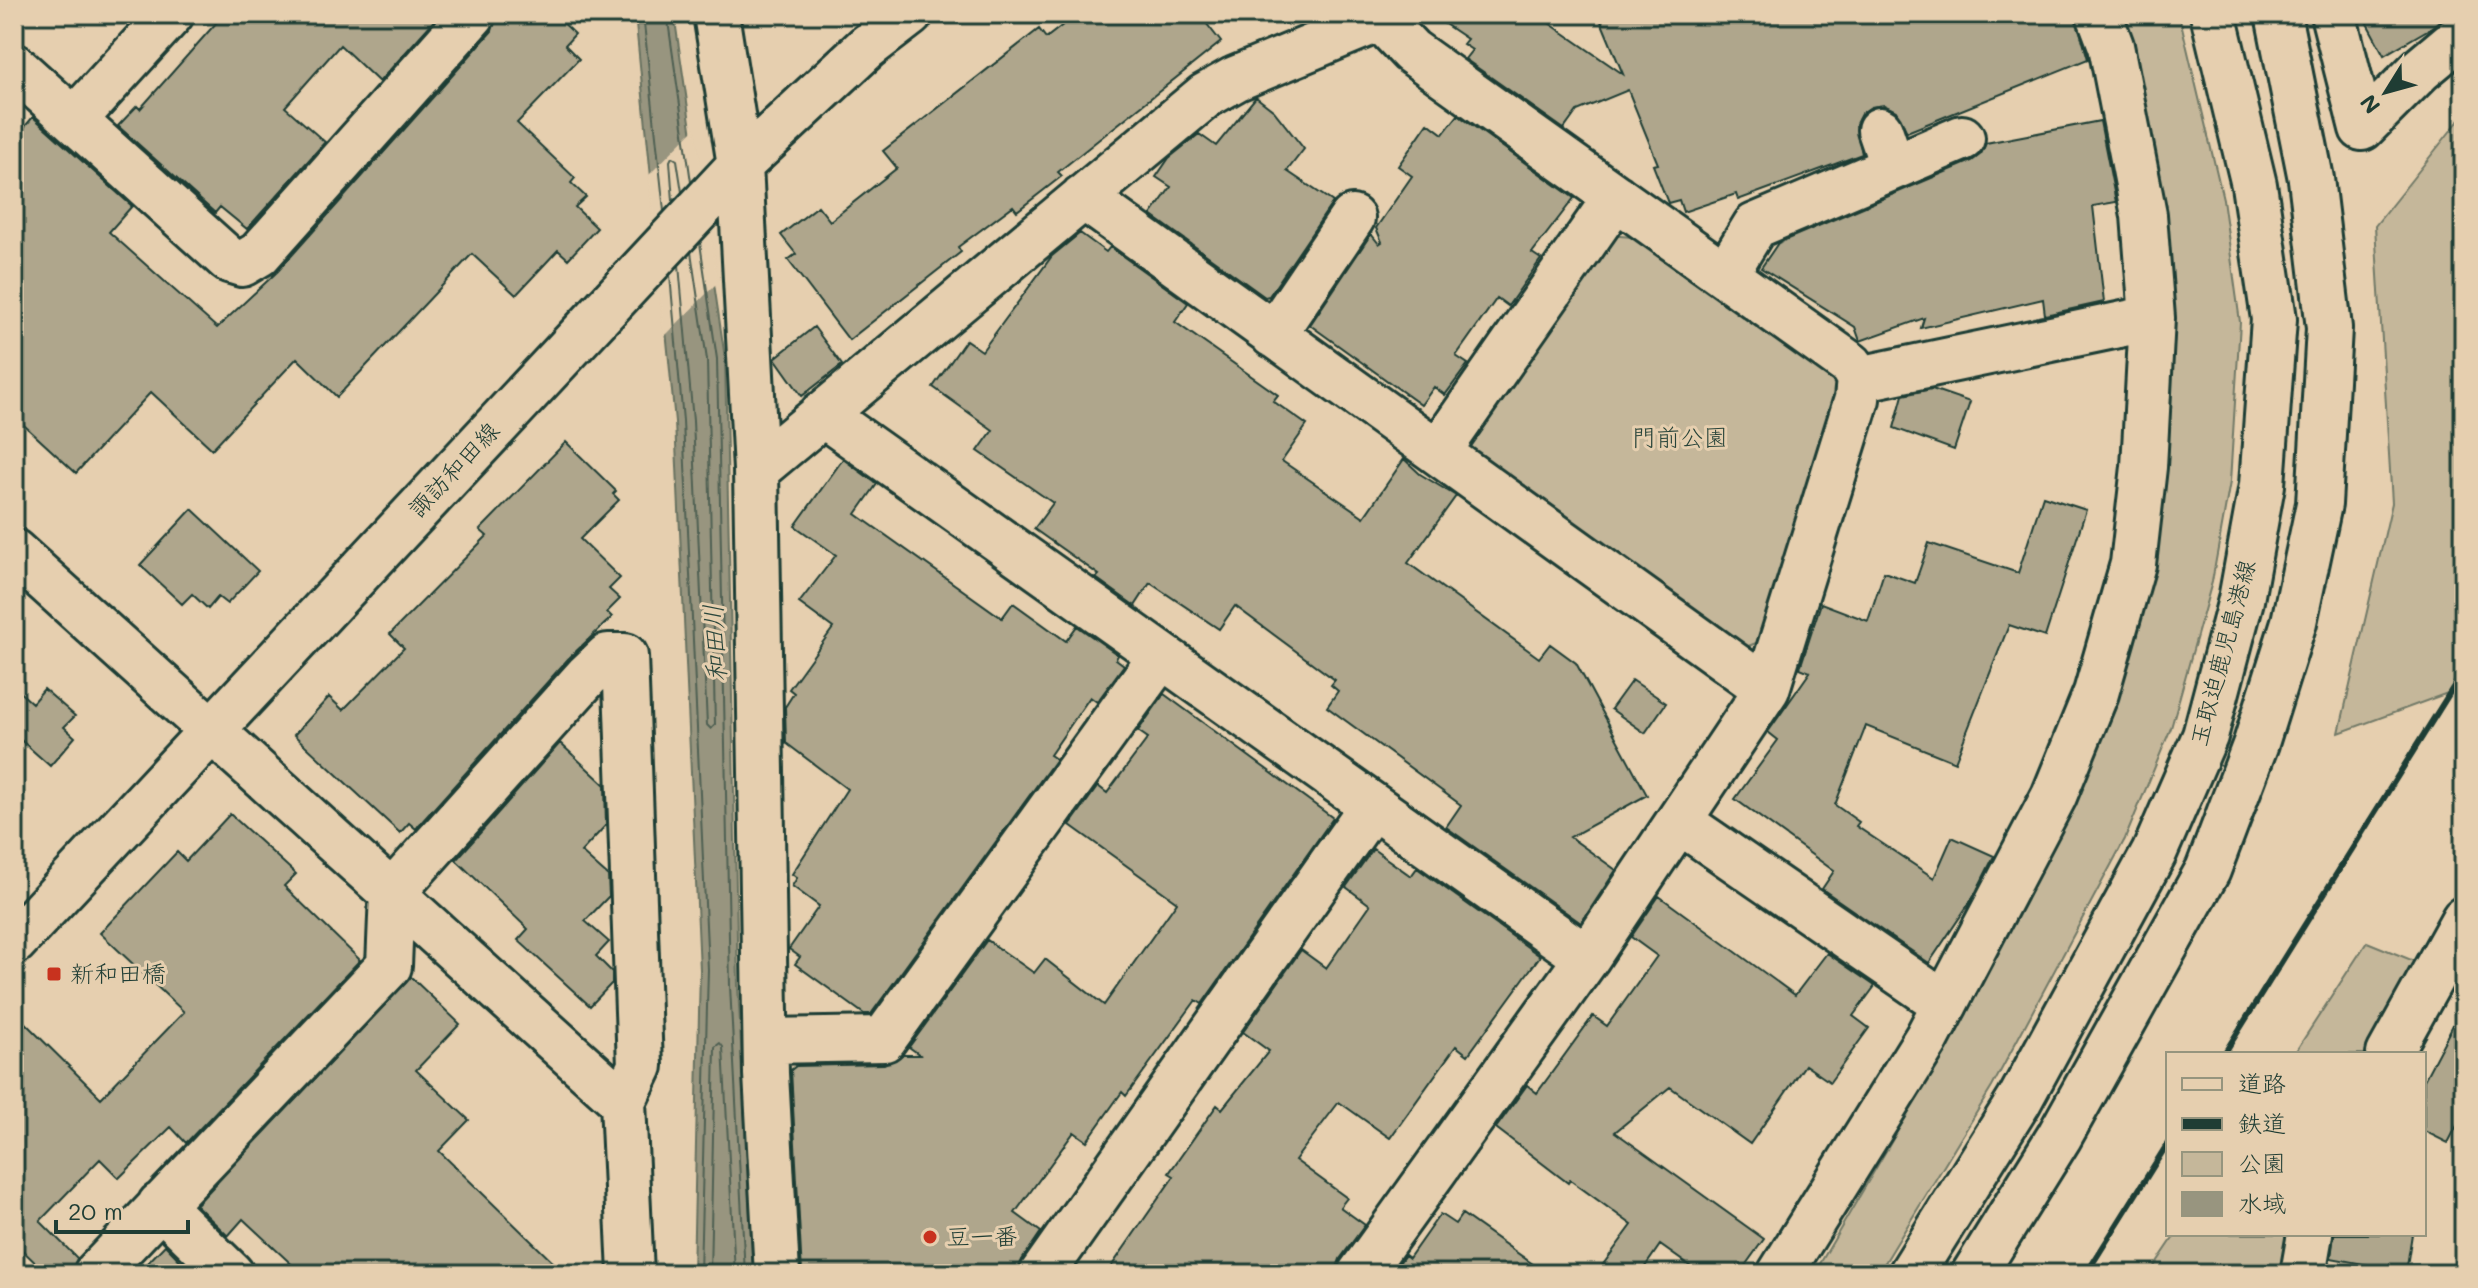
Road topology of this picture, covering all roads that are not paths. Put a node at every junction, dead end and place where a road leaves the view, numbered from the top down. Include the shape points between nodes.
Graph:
1 (171, 14) edge
2 (473, 14) edge
3 (716, 14) edge
4 (910, 14) edge
5 (2099, 14) edge
6 (2213, 14) edge
7 (2278, 14) edge
8 (2333, 14) edge
9 (1382, 16) edge
10 (2464, 33) edge
11 (14, 66) edge
12 (75, 119) junction
13 (1962, 138) dead end
14 (740, 165) junction
15 (1083, 197) junction
16 (1616, 197) junction
17 (1352, 218) dead end
18 (1725, 275) junction
19 (2152, 318) junction
20 (1273, 335) junction
21 (1859, 379) junction
22 (822, 414) junction
23 (1438, 452) junction
24 (756, 470) junction
25 (14, 552) edge
26 (1161, 656) junction
27 (1767, 689) junction
28 (210, 729) junction
29 (1372, 806) junction
30 (1679, 821) junction
31 (392, 893) junction
32 (2464, 919) edge
33 (14, 942) edge
34 (1587, 958) junction
35 (2450, 979) edge
36 (1945, 1004) junction
37 (767, 1041) junction
38 (2391, 1052) edge
39 (623, 1102) junction
40 (160, 1205) junction
41 (2310, 1236) edge
42 (96, 1274) edge
43 (231, 1274) edge
44 (631, 1274) edge
45 (777, 1274) edge
46 (1042, 1274) edge
47 (1360, 1274) edge
48 (1780, 1274) edge
49 (1911, 1274) edge
50 (1974, 1274) edge
51 (2303, 1274) edge

1 - 12 street
2 - 12 street via 248,263 229,260
3 - 14 street
4 - 14 street, 諏訪和田線
5 - 19 street via 2111,46 2144,215
6 - 49 street, 玉取迫鹿児島港線 via 2254,185 2274,319 2262,485 2241,600 2205,736 2154,853 2019,1101
7 - 50 street via 2311,179 2329,328 2319,504 2294,622 2208,870 2059,1137
8 - 10 street via 2362,128
9 - 15 street via 1205,96
9 - 16 street via 1411,51
11 - 12 street
13 - 18 street via 1886,148 1755,226
14 - 24 street
14 - 28 street, 諏訪和田線
15 - 20 street
15 - 22 street
16 - 18 street
16 - 23 street
17 - 20 street
18 - 21 street via 1851,365
19 - 21 street
19 - 36 street via 2133,564 2096,693 2054,796
20 - 23 street
21 - 27 street
22 - 24 street
22 - 26 street
23 - 27 street
24 - 37 street
25 - 28 street
26 - 29 street
26 - 37 street via 884,1039
27 - 30 street
28 - 31 street
28 - 33 street, 諏訪和田線
29 - 34 street
29 - 46 street
30 - 34 street
30 - 36 street
31 - 39 street
31 - 39 street via 587,676 608,656 625,656 640,1066
31 - 40 street via 389,966
32 - 35 street
34 - 47 street
35 - 38 street
36 - 48 street
37 - 45 street
39 - 44 street
40 - 42 street
40 - 43 street
41 - 51 street

